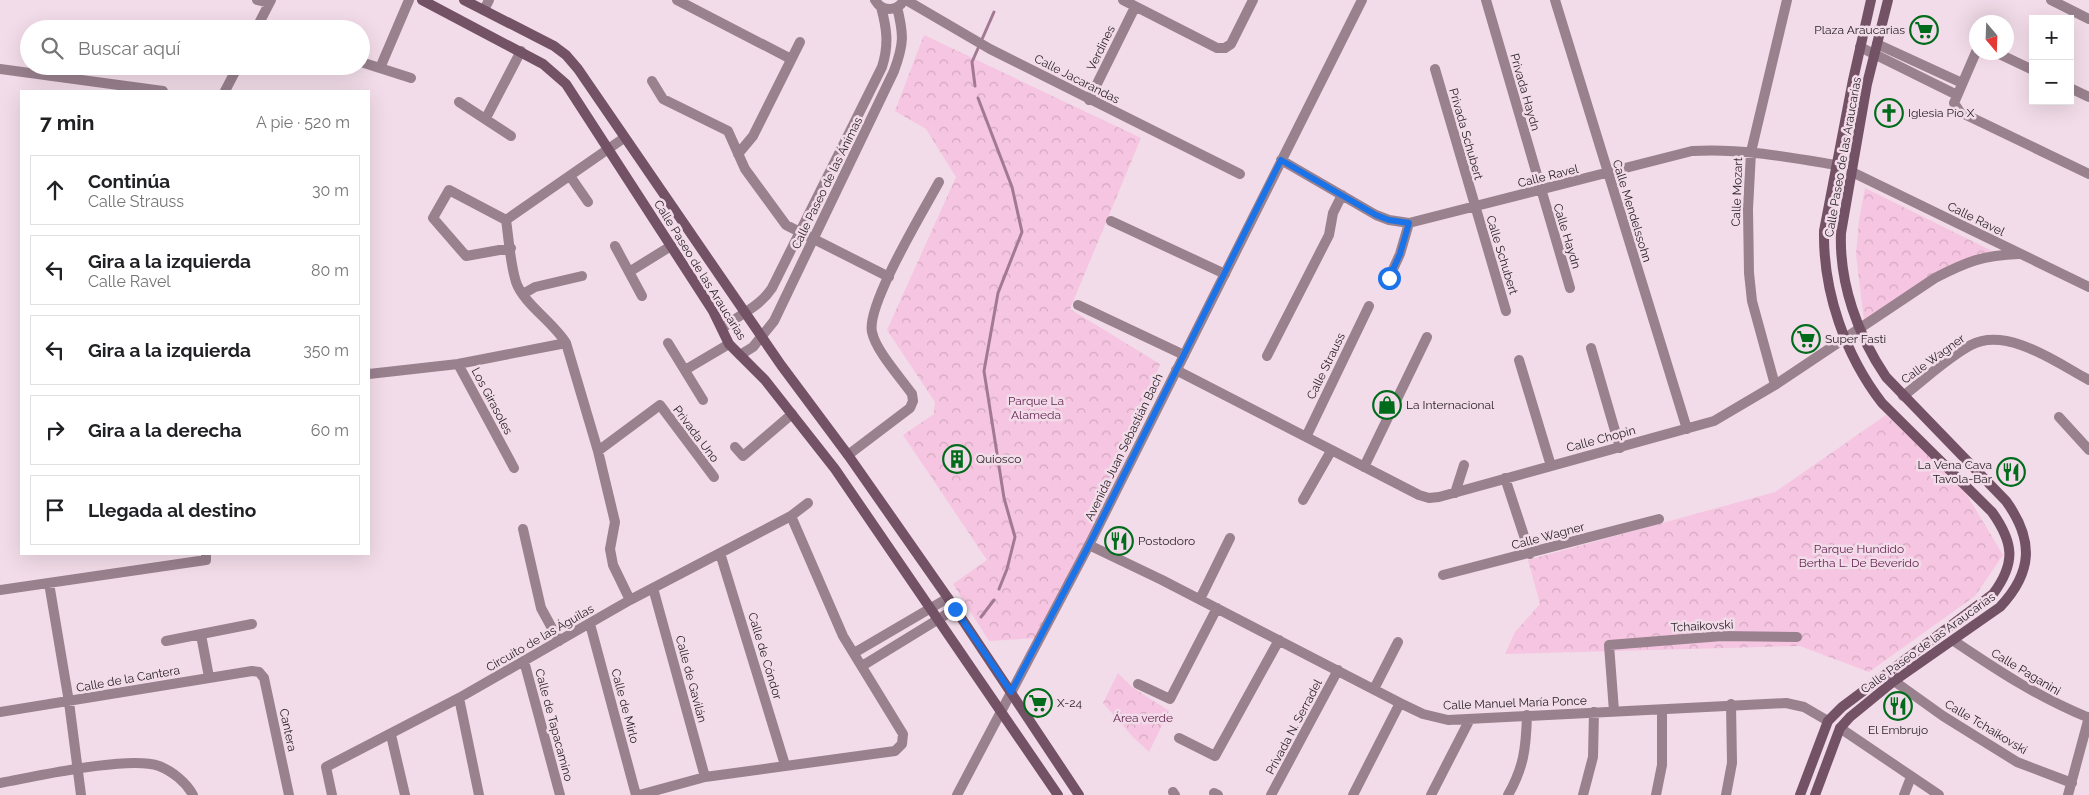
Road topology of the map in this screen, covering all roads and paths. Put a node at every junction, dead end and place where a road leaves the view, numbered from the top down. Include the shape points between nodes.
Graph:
1 (257, 0) edge
2 (409, 0) edge
3 (422, 0) edge
4 (464, 0) edge
5 (489, 0) edge
6 (677, 0) edge
7 (1123, 0) edge
8 (1253, 0) edge
9 (1362, 0) edge
10 (1486, 0) edge
11 (1555, 0) edge
12 (1787, 0) edge
13 (1871, 0) edge
14 (1888, 0) edge
15 (2051, 0) edge
16 (270, 2) edge
17 (902, 2) edge
18 (697, 4) edge
19 (878, 4) edge
20 (1135, 7) junction
21 (484, 10) junction
22 (2089, 19) edge
23 (261, 20) edge
24 (800, 42) dead end
25 (1860, 47) junction
26 (1876, 49) junction
27 (521, 51) junction
28 (791, 59) junction
29 (1972, 60) edge
30 (2012, 60) edge
31 (370, 65) edge
32 (380, 68) junction
33 (2029, 68) edge
34 (0, 69) edge
35 (1435, 69) dead end
36 (20, 72) edge
37 (44, 75) edge
38 (233, 75) edge
39 (411, 78) dead end
40 (1853, 80) junction
41 (652, 81) dead end
42 (1962, 83) junction
43 (1867, 84) junction
44 (156, 90) edge
45 (226, 90) edge
46 (2074, 90) edge
47 (1957, 95) junction
48 (2089, 97) edge
49 (1089, 100) junction
50 (459, 102) dead end
51 (486, 118) junction
52 (511, 136) dead end
53 (624, 138) junction
54 (608, 150) junction
55 (1751, 152) junction
56 (738, 154) junction
57 (1281, 160) junction
58 (1836, 165) junction
59 (1852, 172) junction
60 (1240, 174) dead end
61 (1607, 174) junction
62 (2089, 174) edge
63 (570, 176) junction
64 (939, 182) dead end
65 (1540, 191) junction
66 (1342, 196) junction
67 (588, 202) dead end
68 (1474, 206) junction
69 (506, 220) junction
70 (1111, 222) dead end
71 (1409, 223) junction
72 (799, 233) junction
73 (814, 241) junction
74 (615, 246) dead end
75 (671, 246) junction
76 (511, 248) junction
77 (2019, 254) junction
78 (629, 272) junction
79 (1224, 274) junction
80 (582, 276) dead end
81 (889, 277) junction
82 (1389, 278) dead end
83 (2089, 287) edge
84 (1570, 288) dead end
85 (523, 294) junction
86 (642, 296) dead end
87 (1078, 305) dead end
88 (1369, 306) dead end
89 (1506, 311) dead end
90 (747, 313) junction
91 (722, 329) junction
92 (1860, 330) junction
93 (763, 337) junction
94 (1427, 337) dead end
95 (1844, 339) junction
96 (566, 342) junction
97 (668, 343) dead end
98 (729, 344) junction
99 (1591, 348) dead end
100 (740, 355) junction
101 (1184, 355) junction
102 (1267, 356) dead end
103 (1519, 360) dead end
104 (458, 364) junction
105 (684, 370) junction
106 (1176, 370) junction
107 (370, 374) edge
108 (2089, 380) edge
109 (1775, 385) junction
110 (1903, 396) junction
111 (703, 400) dead end
112 (792, 414) junction
113 (2059, 416) dead end
114 (1687, 429) junction
115 (1306, 437) junction
116 (735, 447) dead end
117 (1620, 448) junction
118 (2089, 450) edge
119 (598, 451) junction
120 (1331, 451) junction
121 (848, 455) junction
122 (1464, 465) dead end
123 (1551, 466) junction
124 (1364, 467) junction
125 (514, 468) dead end
126 (714, 477) dead end
127 (1505, 478) junction
128 (1455, 493) junction
129 (1303, 500) dead end
130 (808, 503) dead end
131 (791, 516) junction
132 (1659, 520) dead end
133 (523, 528) dead end
134 (1230, 538) dead end
135 (1089, 545) junction
136 (720, 553) junction
137 (1530, 554) junction
138 (206, 555) edge
139 (1443, 575) dead end
140 (49, 583) junction
141 (653, 588) junction
142 (0, 590) edge
143 (948, 598) junction
144 (1200, 599) junction
145 (630, 600) junction
146 (930, 608) junction
147 (1217, 608) junction
148 (955, 609) junction
149 (938, 620) junction
150 (252, 624) dead end
151 (590, 624) junction
152 (201, 635) junction
153 (1797, 637) dead end
154 (1279, 640) junction
155 (559, 641) junction
156 (1954, 641) junction
157 (166, 642) dead end
158 (1398, 642) dead end
159 (854, 653) junction
160 (524, 661) junction
161 (862, 666) junction
162 (1338, 670) junction
163 (259, 672) joint
164 (209, 677) junction
165 (1894, 681) junction
166 (1138, 684) dead end
167 (1374, 689) junction
168 (1011, 692) junction
169 (459, 698) junction
170 (69, 702) junction
171 (1400, 703) junction
172 (1731, 704) junction
173 (1662, 710) junction
174 (1001, 711) junction
175 (1614, 711) junction
176 (0, 712) edge
177 (1594, 712) junction
178 (1527, 716) junction
179 (2089, 718) edge
180 (1470, 719) junction
181 (1828, 721) junction
182 (1840, 728) junction
183 (391, 735) junction
184 (1179, 738) dead end
185 (786, 766) junction
186 (77, 770) junction
187 (705, 777) junction
188 (1911, 777) junction
189 (0, 783) edge
190 (2072, 783) junction
191 (81, 795) edge
192 (193, 795) edge
193 (289, 795) edge
194 (332, 795) edge
195 (405, 795) edge
196 (479, 795) edge
197 (560, 795) edge
198 (637, 795) edge
199 (957, 795) edge
200 (1058, 795) edge
201 (1079, 795) edge
202 (1271, 795) edge
203 (1354, 795) edge
204 (1431, 795) edge
205 (1508, 795) edge
206 (1583, 795) edge
207 (1656, 795) edge
208 (1726, 795) edge
209 (1800, 795) edge
210 (1815, 795) edge
211 (1904, 795) edge
212 (1939, 795) edge
213 (2068, 795) edge

1 - 16 street
2 - 32 street
3 - 27 main road, Calle Paseo de las Araucarias
4 - 21 main road, Calle Paseo de las Araucarias
5 - 21 street
6 - 18 street
7 - 20 street
8 - 20 street via 1232,44 1225,48 1217,48
9 - 57 street, Avenida Juan Sebastián Bach
10 - 65 street, Privada Haydn
11 - 61 street, Calle Mendelssohn
12 - 55 street, Calle Mozart
13 - 25 main road, Calle Paseo de las Araucarias
14 - 26 main road, Calle Paseo de las Araucarias
15 - 22 street
16 - 23 street
17 - 19 street
17 - 49 street, Calle Jacarandas
17 - 73 street, Calle Paseo de las Ánimas via 901,51 894,71
18 - 28 street
19 - 72 street, Calle Paseo de las Ánimas via 888,34 888,50
20 - 49 street, Verdines
21 - 53 main road, Calle Paseo de las Araucarias via 566,55
24 - 28 street
25 - 26 street
25 - 40 main road, Calle Paseo de las Araucarias
26 - 42 street
26 - 43 main road, Calle Paseo de las Araucarias
26 - 47 street
27 - 51 street
27 - 54 main road, Calle Paseo de las Araucarias via 556,74
28 - 56 street via 753,136
29 - 42 street
30 - 33 street
31 - 32 street
32 - 39 street
34 - 36 street
35 - 68 street, Privada Schubert
37 - 44 street
38 - 45 street
40 - 43 main road
40 - 58 main road, Calle Paseo de las Araucarias
41 - 56 street via 664,99 728,131
42 - 47 street
43 - 59 main road, Calle Paseo de las Araucarias
46 - 48 street
47 - 62 street via 1954,103 1960,112
49 - 60 street, Calle Jacarandas
50 - 51 street
51 - 52 street
53 - 54 street
53 - 90 main road, Calle Paseo de las Araucarias
54 - 63 street
54 - 75 main road, Calle Paseo de las Araucarias
55 - 58 street, Calle Ravel
55 - 61 street, Calle Ravel via 1692,151
55 - 109 street, Calle Mozart via 1749,273 1752,301
56 - 72 street via 786,225
57 - 66 street, Calle Ravel
57 - 79 street, Avenida Juan Sebastián Bach
58 - 95 main road, Calle Paseo de las Araucarias via 1824,231 1824,253
59 - 77 street, Calle Ravel
59 - 92 main road, Calle Paseo de las Araucarias via 1840,252
61 - 65 street, Calle Ravel
61 - 114 street, Calle Mendelssohn
63 - 67 street
63 - 69 street
64 - 81 street
65 - 68 street, Calle Ravel
65 - 84 street, Calle Haydn
66 - 71 street, Calle Ravel via 1376,215
66 - 102 street via 1333,213 1329,235
68 - 71 street, Calle Ravel
68 - 89 street, Calle Schubert
69 - 76 street
69 - 76 street via 449,190 433,218 466,256
70 - 79 street
71 - 82 street
72 - 73 street
72 - 90 street, Calle Paseo de las Ánimas via 772,288 763,301
73 - 81 street
73 - 93 street, Calle Paseo de las Ánimas
74 - 78 street
75 - 78 street
75 - 91 main road, Calle Paseo de las Araucarias via 714,311
76 - 85 street via 517,283
77 - 83 street, Calle Ravel
77 - 92 street, Calle Chopin via 1990,255 1962,264 1935,278
78 - 86 street
79 - 101 street, Avenida Juan Sebastián Bach
80 - 85 street via 535,287
81 - 121 street via 871,320 872,332 875,342 912,394 913,401 910,408
85 - 96 street
87 - 101 street
88 - 115 street, Calle Strauss
90 - 91 street, Calle Paseo de las Ánimas
90 - 93 main road, Calle Paseo de las Araucarias
91 - 98 main road, Calle Paseo de las Araucarias
92 - 95 street, Calle Chopin
92 - 110 main road, Calle Paseo de las Araucarias via 1871,356
93 - 100 street, Calle Paseo de las Ánimas
93 - 121 main road, Calle Paseo de las Araucarias
94 - 124 street
95 - 109 street, Calle Chopin
95 - 181 main road, Calle Paseo de las Araucarias via 1855,365 1882,403 1992,512 2006,535 2010,560 2006,577 1993,594 1842,707
96 - 104 street, Los Girasoles
96 - 119 street
97 - 105 street
98 - 100 main road, Calle Paseo de las Araucarias
98 - 105 street
99 - 117 street
100 - 112 main road, Calle Paseo de las Araucarias
101 - 106 street, Avenida Juan Sebastián Bach
103 - 123 street
104 - 107 street
104 - 125 street, Los Girasoles
105 - 111 street
106 - 115 street, Calle Chopin
106 - 135 street, Avenida Juan Sebastián Bach
108 - 110 street, Calle Wagner via 2020,344 2002,339 1988,340 1972,345
109 - 114 street, Calle Chopin via 1727,415
110 - 156 main road, Calle Paseo de las Araucarias via 2006,501 2018,518 2024,536 2026,557 2022,576 2013,593 2000,607
112 - 116 street via 743,456
112 - 146 main road, Calle Paseo de las Araucarias via 835,468
113 - 118 street
114 - 117 street, Calle Chopin
115 - 120 street, Calle Chopin
117 - 123 street, Calle Chopin
119 - 126 street, Privada Uno via 660,405
119 - 145 street via 615,522 610,549 613,565
120 - 124 street, Calle Chopin
120 - 129 street
121 - 143 main road, Calle Paseo de las Araucarias
122 - 128 street
123 - 127 street, Calle Chopin
124 - 128 street, Calle Chopin via 1429,498
127 - 128 street, Calle Chopin
127 - 137 street
130 - 131 street, Circuito de las Águilas
131 - 136 street, Circuito de las Águilas
131 - 159 street via 840,630
132 - 137 street, Calle Wagner
133 - 155 street via 541,608
134 - 144 street
135 - 144 street, Calle Manuel María Ponce
135 - 168 street, Avenida Juan Sebastián Bach
136 - 141 street, Circuito de las Águilas
136 - 185 street, Calle de Cóndor
137 - 139 street, Calle Wagner
138 - 140 street via 206,560
140 - 142 street
140 - 170 street
141 - 145 street, Circuito de las Águilas
141 - 187 street, Calle de Gavilán
143 - 146 street
143 - 148 main road, Calle Paseo de las Araucarias
144 - 147 street, Calle Manuel María Ponce
145 - 151 street, Circuito de las Águilas
146 - 149 main road, Calle Paseo de las Araucarias
146 - 159 street
147 - 154 street, Calle Manuel María Ponce
147 - 166 street via 1170,700
148 - 149 street
148 - 168 main road, Calle Paseo de las Araucarias
149 - 161 street
149 - 174 main road, Calle Paseo de las Araucarias
150 - 152 street
151 - 155 street, Circuito de las Águilas
151 - 198 street, Calle de Mirlo
152 - 157 street
152 - 164 street
153 - 175 street, Tchaikovski via 1722,636 1608,646
154 - 162 street, Calle Manuel María Ponce
154 - 184 street via 1215,756
155 - 160 street, Circuito de las Águilas
156 - 165 main road, Calle Paseo de las Araucarias
156 - 179 street, Calle Paganini via 2014,682
158 - 167 street
159 - 161 street
160 - 169 street, Circuito de las Águilas
160 - 197 street, Calle de Tapacamino
161 - 185 street via 903,734 902,744 896,751
162 - 167 street, Calle Manuel María Ponce
162 - 202 street, Privada N. Serradel
163 - 164 street, Calle de la Cantera
163 - 193 street, Cantera via 264,678
164 - 170 street, Calle de la Cantera
165 - 182 main road, Calle Paseo de las Araucarias
165 - 190 street, Calle Tchaikovski via 2008,758
167 - 171 street, Calle Manuel María Ponce
168 - 174 street, Avenida Juan Sebastián Bach
168 - 201 main road, Calle Paseo de las Araucarias
169 - 183 street, Circuito de las Águilas
169 - 196 street
170 - 176 street, Calle de la Cantera
170 - 186 street
171 - 180 street, Calle Manuel María Ponce via 1436,718
171 - 203 street
172 - 173 street, Calle Manuel María Ponce
172 - 181 street, Calle Manuel María Ponce via 1786,703 1804,707
172 - 208 street via 1732,763
173 - 175 street, Calle Manuel María Ponce
173 - 207 street via 1662,765
174 - 199 street, Avenida Juan Sebastián Bach
174 - 200 main road, Calle Paseo de las Araucarias
175 - 177 street, Calle Manuel María Ponce
177 - 178 street, Calle Manuel María Ponce
177 - 206 street via 1593,757
178 - 180 street, Calle Manuel María Ponce
178 - 205 street via 1522,766
179 - 190 street
180 - 204 street
181 - 209 main road, Calle Paseo de las Araucarias
182 - 188 street
182 - 210 main road, Calle Paseo de las Araucarias
183 - 194 street, Circuito de las Águilas via 326,767
183 - 195 street
185 - 187 street
186 - 189 street
186 - 191 street
186 - 192 street via 135,762 158,766 177,776
187 - 198 street
188 - 211 street
188 - 212 street
190 - 213 street

